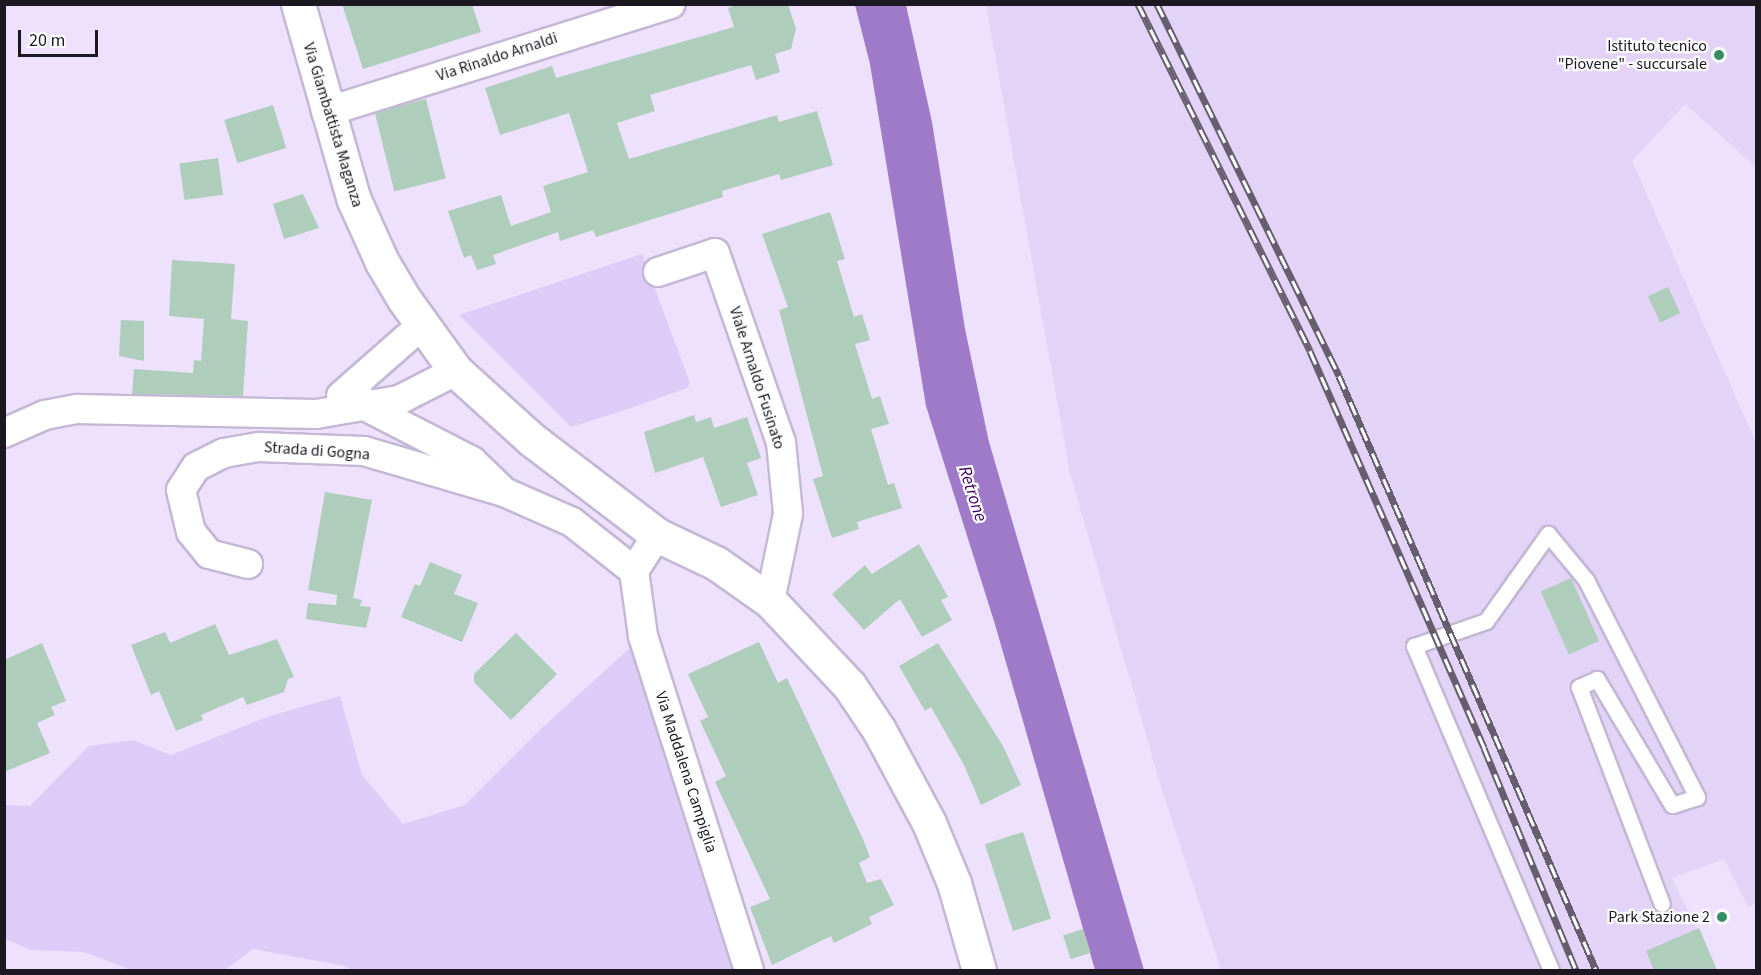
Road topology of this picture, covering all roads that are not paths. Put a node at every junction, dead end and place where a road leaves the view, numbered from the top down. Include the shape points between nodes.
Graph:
1 (298, 4) edge
2 (670, 4) edge
3 (326, 112) junction
4 (658, 272) dead end
5 (423, 324) junction
6 (456, 371) junction
7 (359, 395) junction
8 (4, 433) edge
9 (504, 492) junction
10 (657, 535) junction
11 (249, 564) dead end
12 (634, 571) junction
13 (770, 601) junction
14 (1662, 904) dead end
15 (749, 970) edge
16 (979, 970) edge
17 (1551, 970) edge

1 - 3 street, Via Giambattista Maganza
2 - 3 street, Via Rinaldo Arnaldi
3 - 5 street, Via Giambattista Maganza via 354,200 382,262
4 - 13 street, Viale Arnaldo Fusinato via 715,252 781,442 788,514
5 - 6 street, Via Giambattista Maganza
5 - 7 street
6 - 7 street via 399,400
6 - 10 street, Via Giambattista Maganza via 531,439
7 - 8 street via 316,414 77,409 45,415
7 - 9 street, Strada di Gogna via 472,461
9 - 11 street, Strada di Gogna via 364,451 259,447 224,453 196,467 181,490 190,532 209,554
9 - 12 street, Strada di Gogna via 572,522
10 - 12 street
10 - 13 street via 716,563
12 - 15 street, Via Maddalena Campiglia via 643,636
13 - 16 street via 849,686 879,729 930,823 954,883
14 - 17 lane via 1579,687 1597,680 1672,806 1697,797 1586,580 1548,534 1486,621 1414,646

